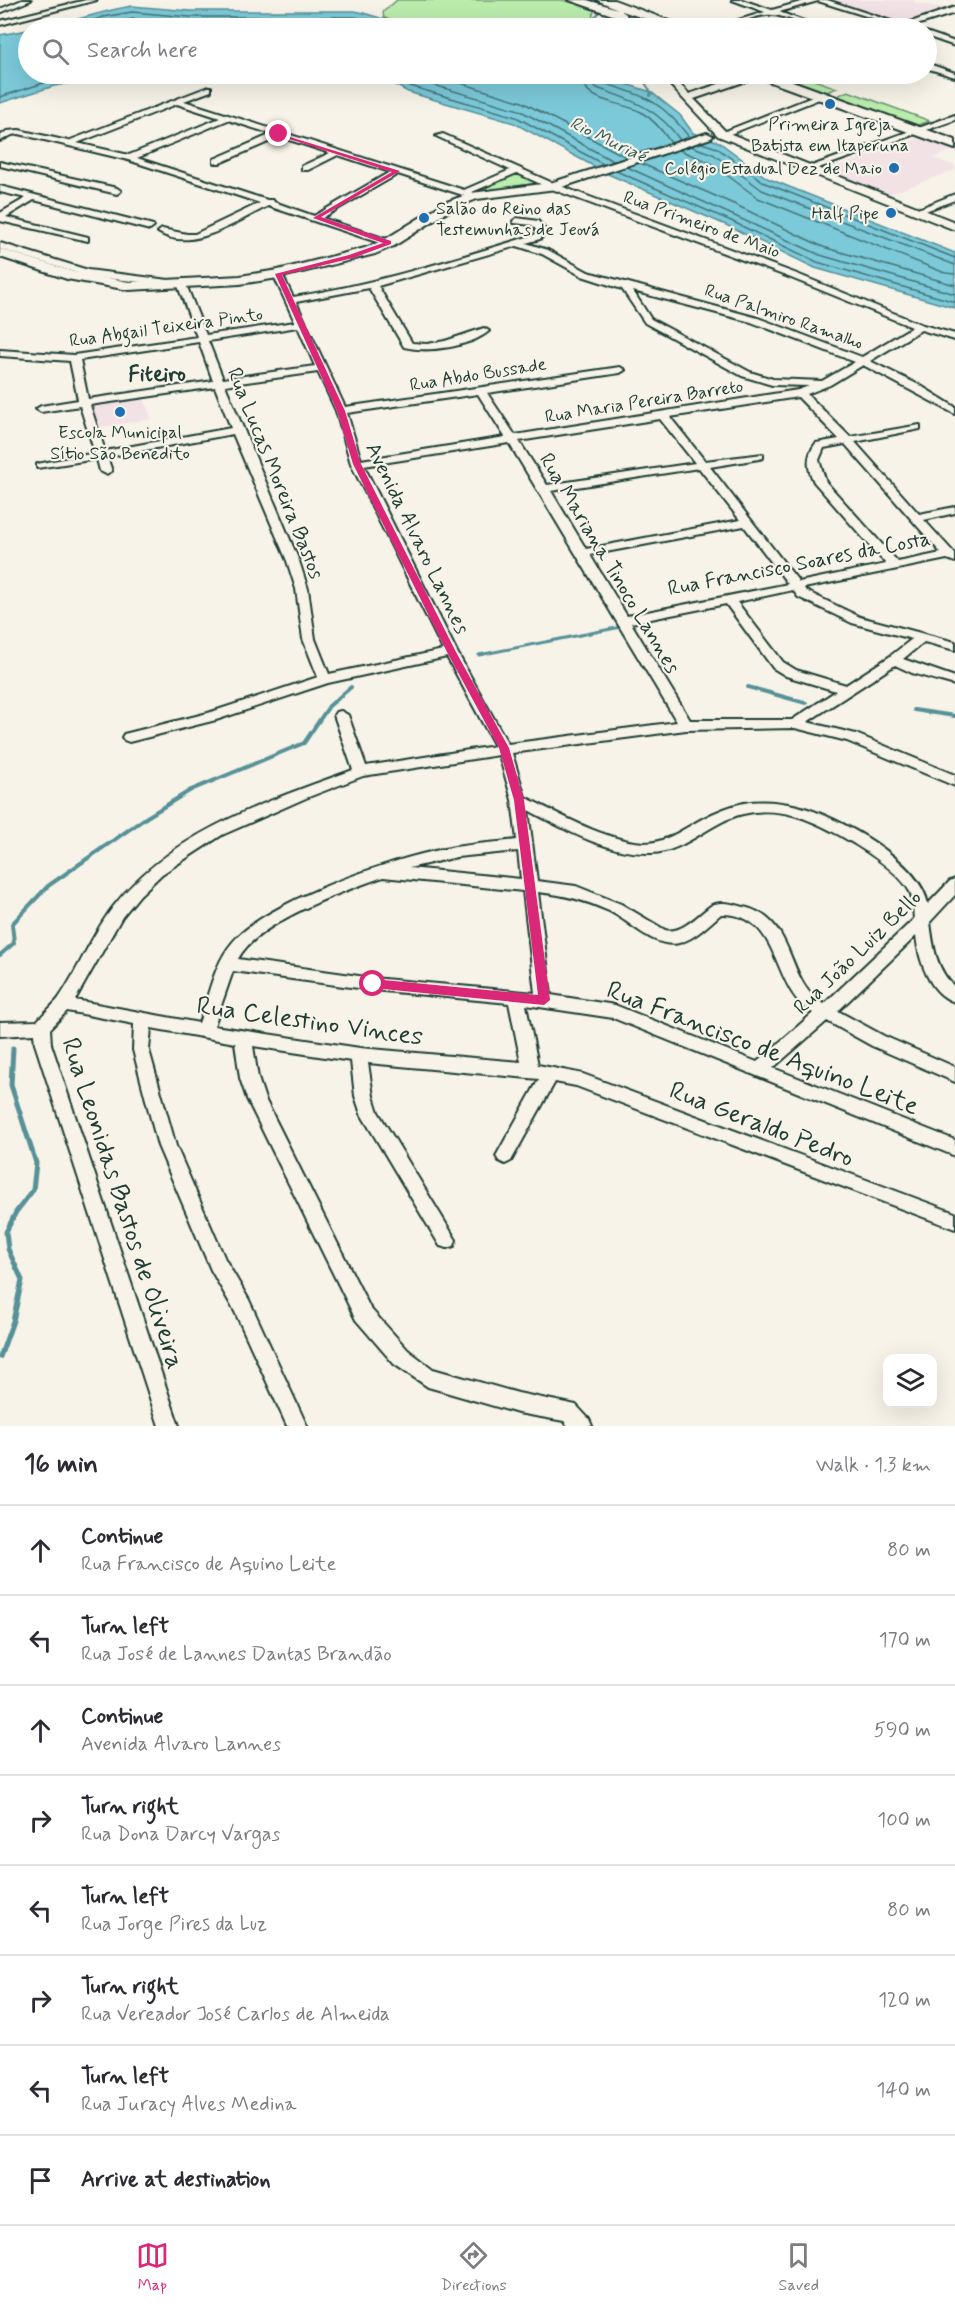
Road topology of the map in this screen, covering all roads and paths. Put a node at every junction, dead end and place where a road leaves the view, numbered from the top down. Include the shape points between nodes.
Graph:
1 (27, 0) edge
2 (94, 0) edge
3 (574, 0) edge
4 (735, 0) edge
5 (815, 0) edge
6 (820, 0) edge
7 (610, 7) edge
8 (955, 10) edge
9 (0, 11) edge
10 (772, 12) junction
11 (630, 18) edge
12 (648, 18) edge
13 (752, 18) edge
14 (790, 18) edge
15 (874, 18) edge
16 (932, 18) edge
17 (0, 22) edge
18 (937, 38) edge
19 (955, 44) edge
20 (937, 69) edge
21 (955, 75) edge
22 (674, 84) edge
23 (730, 84) edge
24 (789, 84) edge
25 (845, 88) dead end
26 (208, 89) dead end
27 (823, 96) junction
28 (687, 98) junction
29 (176, 101) junction
30 (699, 111) junction
31 (919, 115) dead end
32 (228, 117) junction
33 (955, 117) edge
34 (940, 122) junction
35 (955, 128) edge
36 (917, 131) junction
37 (279, 134) junction
38 (722, 134) junction
39 (440, 136) dead end
40 (704, 137) junction
41 (0, 139) edge
42 (67, 144) junction
43 (955, 145) edge
44 (338, 152) junction
45 (768, 153) junction
46 (130, 158) junction
47 (217, 161) dead end
48 (0, 164) edge
49 (306, 168) dead end
50 (810, 168) junction
51 (517, 170) junction
52 (397, 171) junction
53 (552, 186) junction
54 (0, 189) edge
55 (117, 191) dead end
56 (470, 194) junction
57 (34, 196) junction
58 (955, 197) edge
59 (270, 202) junction
60 (917, 211) junction
61 (0, 218) edge
62 (316, 218) junction
63 (517, 221) dead end
64 (955, 226) edge
65 (150, 227) dead end
66 (162, 232) dead end
67 (86, 239) dead end
68 (389, 243) junction
69 (516, 243) junction
70 (0, 246) edge
71 (0, 253) edge
72 (278, 274) junction
73 (182, 284) junction
74 (373, 286) junction
75 (626, 287) junction
76 (289, 300) junction
77 (300, 324) junction
78 (920, 327) junction
79 (484, 331) dead end
80 (955, 337) edge
81 (202, 339) junction
82 (0, 353) edge
83 (74, 358) junction
84 (863, 360) junction
85 (321, 368) junction
86 (620, 370) dead end
87 (219, 382) junction
88 (826, 383) junction
89 (482, 391) junction
90 (800, 393) junction
91 (84, 403) junction
92 (41, 410) dead end
93 (341, 411) junction
94 (955, 411) edge
95 (662, 414) junction
96 (916, 427) dead end
97 (237, 430) junction
98 (511, 438) junction
99 (847, 440) junction
100 (101, 455) junction
101 (759, 456) dead end
102 (357, 464) junction
103 (702, 465) junction
104 (41, 466) dead end
105 (106, 471) dead end
106 (544, 489) junction
107 (955, 510) edge
108 (916, 518) junction
109 (747, 522) junction
110 (582, 553) junction
111 (952, 557) edge
112 (894, 565) junction
113 (794, 585) junction
114 (728, 598) junction
115 (622, 621) junction
116 (921, 638) junction
117 (955, 646) edge
118 (451, 652) junction
119 (894, 660) junction
120 (325, 679) junction
121 (955, 681) edge
122 (847, 690) junction
123 (341, 716) dead end
124 (795, 724) junction
125 (686, 725) junction
126 (129, 737) dead end
127 (504, 748) junction
128 (361, 772) junction
129 (955, 781) edge
130 (519, 800) junction
131 (525, 845) junction
132 (382, 871) junction
133 (529, 884) junction
134 (955, 885) edge
135 (922, 922) junction
136 (229, 964) junction
137 (955, 996) edge
138 (516, 997) junction
139 (544, 1000) junction
140 (64, 1004) junction
141 (827, 1012) junction
142 (143, 1020) junction
143 (41, 1027) junction
144 (0, 1029) edge
145 (204, 1032) junction
146 (243, 1039) junction
147 (359, 1055) junction
148 (759, 1070) junction
149 (531, 1071) junction
150 (551, 1074) junction
151 (955, 1075) edge
152 (955, 1148) edge
153 (505, 1156) dead end
154 (955, 1221) edge
155 (447, 1240) dead end
156 (169, 1426) edge
157 (297, 1426) edge
158 (582, 1426) edge

1 - 9 street
2 - 17 street
3 - 7 highway
4 - 10 street
5 - 10 street
6 - 15 street
7 - 11 highway
7 - 12 highway
8 - 16 street
10 - 13 street
10 - 14 street
18 - 19 street
20 - 21 street
22 - 28 street
23 - 28 street
24 - 27 highway
25 - 27 highway
26 - 29 street
27 - 36 highway
27 - 38 street
28 - 30 street
29 - 32 street
29 - 42 street
30 - 38 street
30 - 40 street
31 - 34 highway
32 - 37 street
32 - 46 street
33 - 34 street
34 - 35 highway
34 - 36 street
36 - 43 highway
36 - 50 street
37 - 44 street
37 - 47 street
38 - 45 street
39 - 51 street, Rua Primeiro de Maio
40 - 45 street
40 - 53 street
41 - 42 street via 19,132
42 - 46 street
44 - 49 street
44 - 52 street
45 - 50 street
46 - 59 street
48 - 55 street
50 - 60 street
51 - 53 street, Rua Primeiro de Maio
51 - 56 street
52 - 56 street
52 - 62 street
53 - 56 street
53 - 78 street, Rua Primeiro de Maio
54 - 57 street
56 - 68 street
57 - 61 street
57 - 65 street
58 - 60 street
59 - 62 street
59 - 66 street via 197,236
60 - 64 street
61 - 67 street
62 - 68 street
63 - 69 street via 535,223 543,232
68 - 72 street via 351,257
69 - 74 street
69 - 75 street, Rua Palmiro Ramalho via 545,252 585,274
70 - 73 street via 87,273
71 - 73 street via 113,285
72 - 73 street
72 - 76 street, Avenida Alvaro Lannes
73 - 81 street, Rua Lucas Moreira Bastos
74 - 76 street
74 - 79 street via 408,345 446,343
75 - 84 street, Rua Palmiro Ramalho via 697,303
75 - 88 street via 648,321 746,374 772,382
76 - 77 street, Avenida Alvaro Lannes
77 - 81 street, Rua Abgail Teixeira Pinto
77 - 85 street, Avenida Alvaro Lannes
78 - 80 street, Rua Primeiro de Maio
78 - 84 street, Rua Maria Pereira Barreto
81 - 83 street, Rua Abgail Teixeira Pinto
81 - 87 street, Rua Lucas Moreira Bastos
82 - 83 street, Rua Abgail Teixeira Pinto
83 - 91 street
84 - 88 street, Rua Maria Pereira Barreto
84 - 94 street, Rua Palmiro Ramalho
85 - 87 street
85 - 93 street, Avenida Alvaro Lannes
86 - 89 street, Rua Abdo Bussade
87 - 91 street
87 - 97 street, Rua Lucas Moreira Bastos
88 - 90 street, Rua Maria Pereira Barreto
89 - 93 street, Rua Abdo Bussade
89 - 98 street, Rua Mariana Tinoco Lannes
90 - 95 street, Rua Maria Pereira Barreto
90 - 99 street
91 - 92 street
91 - 100 street
93 - 102 street, Avenida Alvaro Lannes
95 - 98 street, Rua Maria Pereira Barreto
95 - 103 street
96 - 99 street
97 - 100 street
97 - 120 street, Rua Lucas Moreira Bastos via 293,561 302,589 309,639
98 - 102 street, Rua Maria Pereira Barreto
98 - 106 street, Rua Mariana Tinoco Lannes
99 - 108 street
99 - 112 street via 817,448 813,458 817,479
100 - 104 street
100 - 105 street
101 - 103 street
102 - 118 street, Avenida Alvaro Lannes
103 - 106 street
103 - 109 street
106 - 110 street, Rua Mariana Tinoco Lannes
107 - 108 street
108 - 111 street
109 - 110 street
109 - 113 street
110 - 115 street, Rua Mariana Tinoco Lannes
111 - 112 street, Rua Francisco Soares da Costa
112 - 113 street, Rua Francisco Soares da Costa
113 - 114 street, Rua Francisco Soares da Costa
113 - 116 street via 810,600 856,620
114 - 115 street, Rua Francisco Soares da Costa
114 - 122 street via 777,665
115 - 125 street, Rua Mariana Tinoco Lannes
116 - 117 street
116 - 119 street
118 - 120 street
118 - 127 street, Avenida Alvaro Lannes
119 - 121 street
119 - 122 street
120 - 126 street via 211,717
122 - 124 street
123 - 128 street
124 - 125 street, Rua Leonidas Bastos de Oliveira
124 - 129 street, Rua Leonidas Bastos de Oliveira via 851,737
125 - 127 street, Rua Leonidas Bastos de Oliveira
127 - 128 street, Rua Leonidas Bastos de Oliveira
127 - 130 street, Avenida Alvaro Lannes
128 - 140 street, Rua Leonidas Bastos de Oliveira via 217,831 157,870 117,912
130 - 131 street, Avenida Alvaro Lannes
130 - 135 street via 609,839 655,848 734,810 787,807 847,833 901,871 920,900
131 - 132 street via 444,854
131 - 133 street, Avenida Alvaro Lannes
132 - 133 street
132 - 136 street via 275,918 237,947
133 - 139 street, Avenida Alvaro Lannes
133 - 141 street via 589,896 672,938 679,938 717,909 746,913 773,933 801,996 808,1004
134 - 135 street, Rua João Luiz Bello
135 - 137 street via 932,972
135 - 141 street, Rua João Luiz Bello
136 - 138 street, Rua Francisco de Aquino Leite via 396,987
136 - 145 street
138 - 139 street, Rua Francisco de Aquino Leite
138 - 149 street
139 - 148 street, Rua Francisco de Aquino Leite via 615,1012
140 - 142 street, Rua Celestino Vinces
140 - 143 street, Rua Leonidas Bastos de Oliveira
141 - 148 street, Rua João Luiz Bello
141 - 151 street via 878,1041
142 - 145 street, Rua Celestino Vinces
142 - 157 street via 141,1050 167,1146 218,1264 242,1306
143 - 144 street
143 - 156 street, Rua Leonidas Bastos de Oliveira via 43,1044
145 - 146 street, Rua Celestino Vinces
146 - 147 street, Rua Celestino Vinces
146 - 158 street via 256,1099 363,1314 379,1334 428,1377 518,1403 569,1412
147 - 149 street, Rua Celestino Vinces
147 - 155 street via 370,1114
148 - 152 street, Rua Francisco de Aquino Leite
149 - 150 street, Rua Celestino Vinces
150 - 153 street
150 - 154 street, Rua Geraldo Pedro via 577,1079

